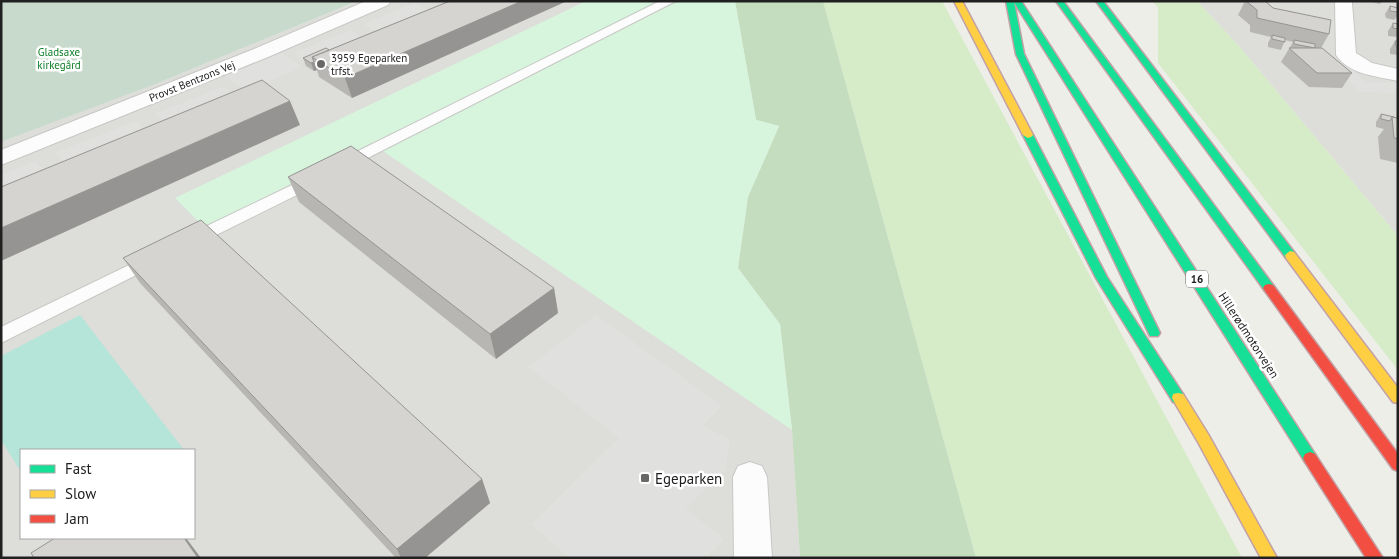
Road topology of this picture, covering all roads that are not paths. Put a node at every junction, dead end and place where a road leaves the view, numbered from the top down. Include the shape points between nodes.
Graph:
1 (382, 1) edge
2 (670, 1) edge
3 (958, 1) edge
4 (1010, 1) edge
5 (1017, 1) edge
6 (1059, 1) edge
7 (1099, 1) edge
8 (1343, 3) dead end
9 (1398, 75) edge
10 (1, 158) edge
11 (1, 336) edge
12 (1398, 398) edge
13 (1203, 438) junction
14 (1398, 465) edge
15 (750, 477) dead end
16 (753, 558) edge
17 (1269, 558) edge
18 (1375, 558) edge

1 - 10 street, Provst Bentzons Vej
2 - 11 lane
3 - 13 highway via 1102,278
4 - 13 highway via 1020,54
5 - 18 highway, Hillerødmotorvejen / 16
6 - 14 highway
7 - 12 highway
8 - 9 street via 1346,55 1365,68
13 - 17 highway
15 - 16 street

